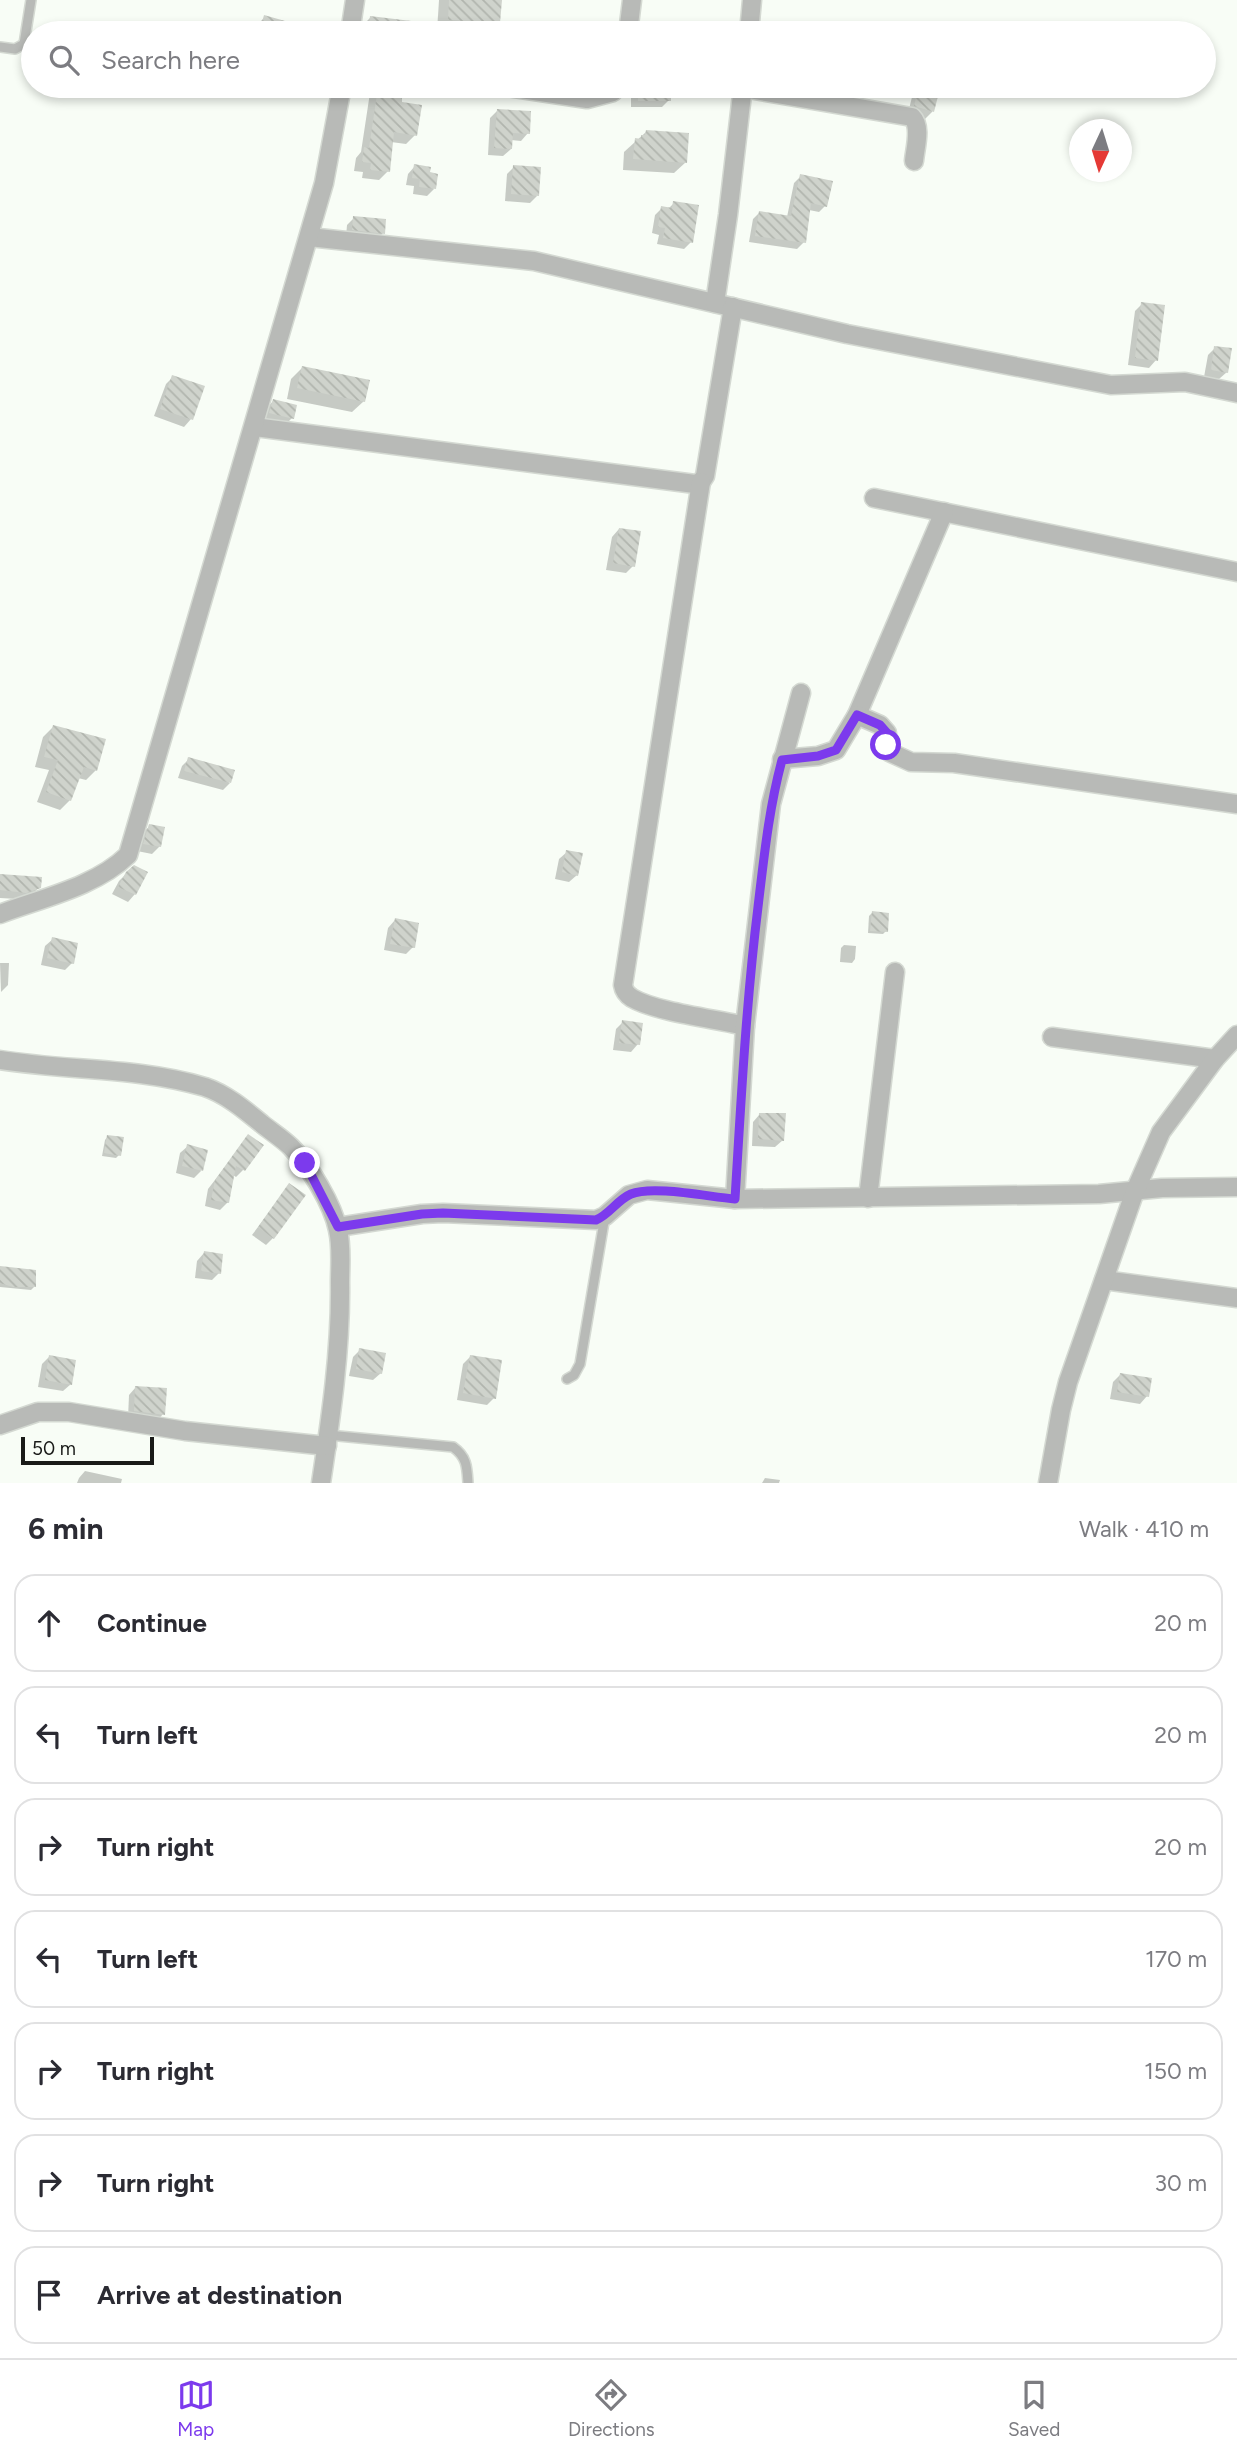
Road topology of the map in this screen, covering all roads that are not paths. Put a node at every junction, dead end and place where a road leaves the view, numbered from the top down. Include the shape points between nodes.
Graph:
1 (31, 0) edge
2 (355, 0) edge
3 (632, 0) edge
4 (752, 0) edge
5 (28, 21) edge
6 (352, 21) edge
7 (629, 21) edge
8 (750, 21) edge
9 (21, 45) edge
10 (0, 47) edge
11 (340, 98) edge
12 (742, 98) edge
13 (805, 98) edge
14 (914, 161) dead end
15 (309, 237) junction
16 (715, 303) junction
17 (733, 307) junction
18 (1237, 393) edge
19 (254, 427) junction
20 (701, 482) junction
21 (874, 498) dead end
22 (944, 512) junction
23 (1237, 572) edge
24 (801, 693) dead end
25 (857, 715) junction
26 (782, 760) junction
27 (1237, 804) edge
28 (0, 914) edge
29 (895, 972) dead end
30 (745, 1026) junction
31 (1237, 1035) edge
32 (1052, 1037) dead end
33 (1215, 1059) junction
34 (0, 1060) edge
35 (1237, 1187) edge
36 (1135, 1191) junction
37 (868, 1198) junction
38 (735, 1199) junction
39 (605, 1216) junction
40 (338, 1227) junction
41 (1104, 1280) junction
42 (1237, 1298) edge
43 (567, 1379) dead end
44 (0, 1425) edge
45 (328, 1441) junction
46 (321, 1483) edge
47 (468, 1483) edge
48 (1048, 1483) edge

1 - 5 lane
2 - 6 street
3 - 7 street
4 - 8 street
9 - 10 lane
11 - 15 street
12 - 16 street
13 - 14 street via 912,117 918,128
15 - 16 street via 534,261
15 - 19 street
16 - 17 street
17 - 18 street via 1111,385 1185,382
17 - 20 street
19 - 20 street
19 - 28 street via 128,855 116,867 72,888
20 - 30 street via 623,985 631,997 650,1005
21 - 22 street
22 - 23 street
22 - 25 street
24 - 26 street
25 - 26 street via 836,750
25 - 27 street via 880,725 887,733 889,752 911,762 954,764
26 - 30 street via 771,804
29 - 37 street
30 - 38 street
31 - 33 street
32 - 33 street
33 - 36 street via 1161,1132
34 - 40 street via 144,1073 223,1095 291,1146 305,1163
35 - 36 street
36 - 37 street
36 - 41 street
37 - 38 street
38 - 39 street via 648,1190 629,1195
39 - 40 street via 579,1221 433,1214
39 - 43 lane via 580,1364
40 - 45 street via 340,1316
41 - 42 street
41 - 48 street via 1068,1382
44 - 45 street via 38,1412 69,1412 185,1431
45 - 46 street
45 - 47 lane via 453,1447 467,1464

